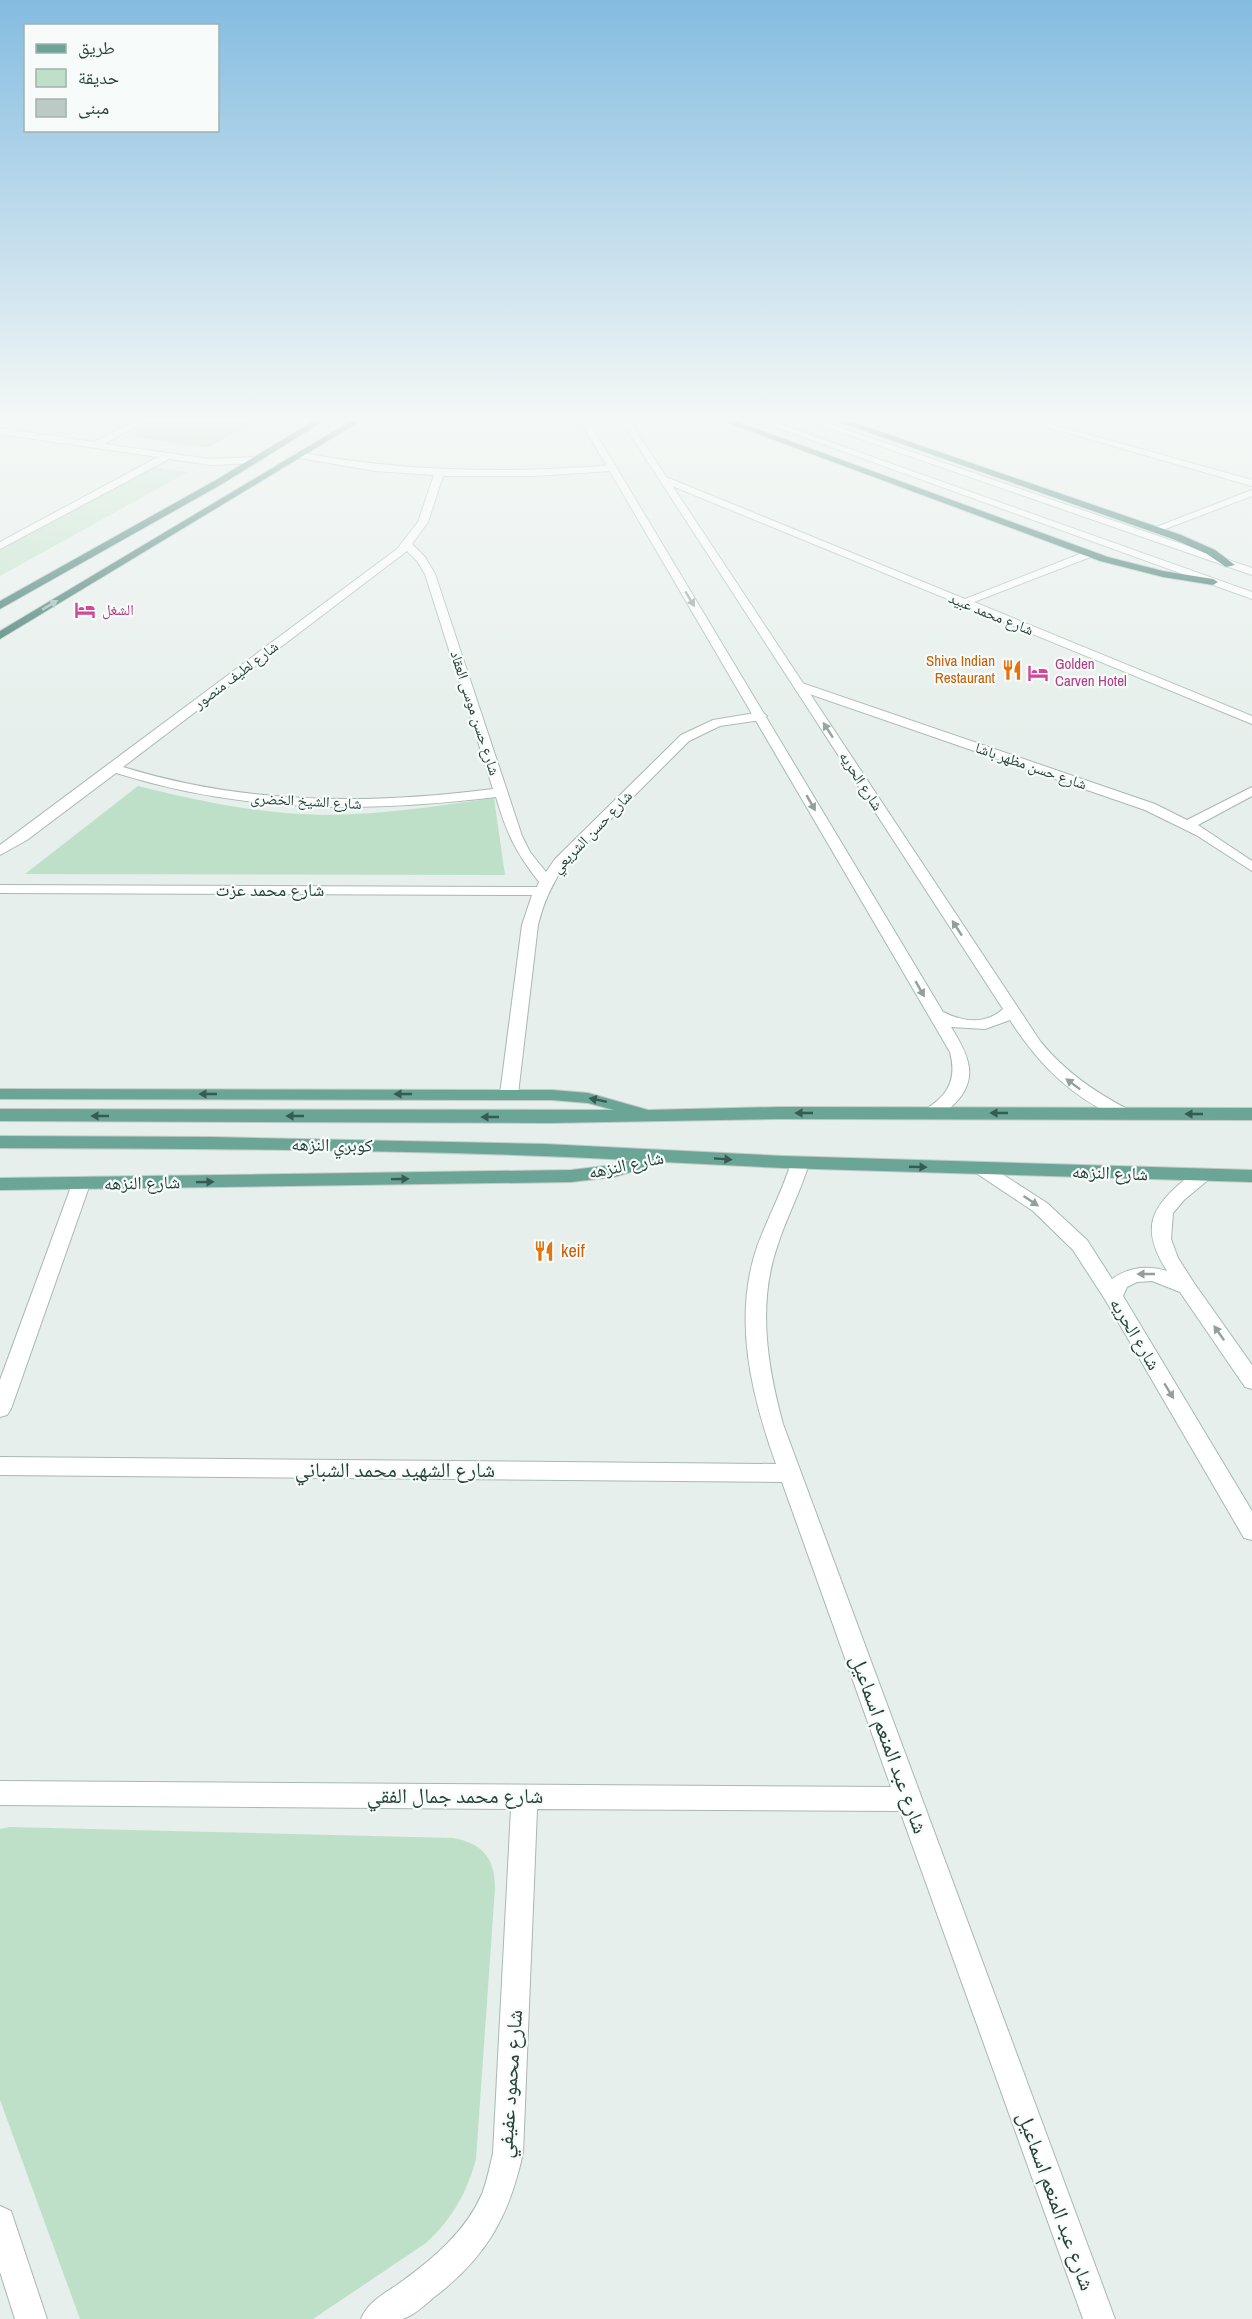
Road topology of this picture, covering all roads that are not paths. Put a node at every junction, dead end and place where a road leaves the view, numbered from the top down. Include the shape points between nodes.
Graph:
1 (29, 530) edge
2 (134, 530) edge
3 (174, 530) edge
4 (417, 530) edge
5 (649, 530) edge
6 (697, 530) edge
7 (787, 530) edge
8 (1025, 530) edge
9 (1068, 530) edge
10 (1129, 530) edge
11 (1159, 530) edge
12 (407, 545) junction
13 (0, 546) edge
14 (1089, 554) junction
15 (1230, 565) junction
16 (1252, 572) edge
17 (1213, 582) junction
18 (1252, 596) edge
19 (963, 603) junction
20 (0, 606) edge
21 (0, 636) edge
22 (799, 686) junction
23 (761, 716) junction
24 (1252, 720) edge
25 (114, 768) junction
26 (1252, 791) edge
27 (501, 792) junction
28 (1188, 825) junction
29 (0, 852) edge
30 (1252, 867) edge
31 (543, 886) junction
32 (0, 889) edge
33 (1011, 1010) junction
34 (935, 1016) junction
35 (0, 1094) edge
36 (509, 1094) junction
37 (932, 1113) junction
38 (1123, 1114) junction
39 (1252, 1114) edge
40 (0, 1115) edge
41 (654, 1116) junction
42 (0, 1142) edge
43 (665, 1155) junction
44 (800, 1163) junction
45 (982, 1169) junction
46 (1202, 1176) junction
47 (1252, 1176) edge
48 (0, 1184) edge
49 (81, 1184) junction
50 (1187, 1288) junction
51 (1113, 1296) junction
52 (1252, 1381) edge
53 (0, 1409) edge
54 (0, 1466) edge
55 (790, 1473) junction
56 (1252, 1531) edge
57 (0, 1792) edge
58 (525, 1796) junction
59 (909, 1799) junction
60 (0, 2222) edge
61 (31, 2319) edge
62 (377, 2319) edge
63 (1099, 2319) edge

1 - 13 street
2 - 20 highway
21 -> 3 highway
4 - 12 street, شارع لطيف منصور
5 -> 23 street
6 - 22 street, شارع الحريه
7 - 19 street, شارع محمد عبيد
8 - 14 highway
9 - 17 street
10 - 15 street
11 - 15 highway via 1200,546
12 - 25 street, شارع لطيف منصور
12 - 27 street, شارع حسن موسى العقاد via 430,574
14 - 17 highway via 1147,571
14 - 19 street
15 - 16 street
17 - 18 street
19 - 24 street, شارع محمد عبيد
22 - 28 street, شارع حسن مظهر باشا via 1137,802
33 -> 22 street, شارع الحريه
23 - 31 street, شارع حسن الشريعي via 717,723 685,738 560,862
23 -> 34 street
25 - 27 street, شارع الشيخ الخضرى via 175,786 277,801 389,803
25 - 29 street, شارع لطيف منصور
26 - 28 street
27 - 31 street, شارع حسن موسى العقاد via 519,844
28 - 30 street, شارع حسن مظهر باشا
31 - 32 street, شارع محمد عزت
31 - 36 street, شارع حسن الشريعي via 530,925
33 - 34 street via 1001,1020 984,1025 953,1023
38 -> 33 street, شارع الحريه via 1058,1072
34 - 37 street via 958,1052 962,1071 957,1090
36 -> 35 main road
41 -> 36 main road via 588,1098
38 -> 37 main road
37 -> 41 main road
39 -> 38 main road
41 -> 40 main road, كوبري النزهه
42 - 43 main road, كوبري النزهه via 234,1143
43 -> 44 main road, شارع النزهه
49 -> 43 main road, شارع النزهه via 571,1176 614,1172
44 -> 45 main road, شارع النزهه
44 - 55 street, شارع عبد المنعم اسماعيل via 761,1268 756,1316 764,1396
45 - 46 main road, شارع النزهه
45 -> 51 street, شارع الحريه via 1061,1225 1088,1256
46 - 47 main road, شارع النزهه
46 - 50 street via 1170,1203 1161,1220 1164,1249
48 - 49 main road, شارع النزهه
49 - 53 street
50 -> 51 street via 1167,1277 1135,1275 1119,1283
52 -> 50 street
51 -> 56 street, شارع الحريه
54 - 55 street, شارع الشهيد محمد الشباني
55 - 59 street, شارع عبد المنعم اسماعيل
57 - 58 street, شارع محمد جمال الفقي
58 - 59 street, شارع محمد جمال الفقي
58 - 62 street, شارع محمود عفيفي via 508,2153 502,2178 490,2210 467,2247 443,2271
59 - 63 street, شارع عبد المنعم اسماعيل
60 - 61 street

